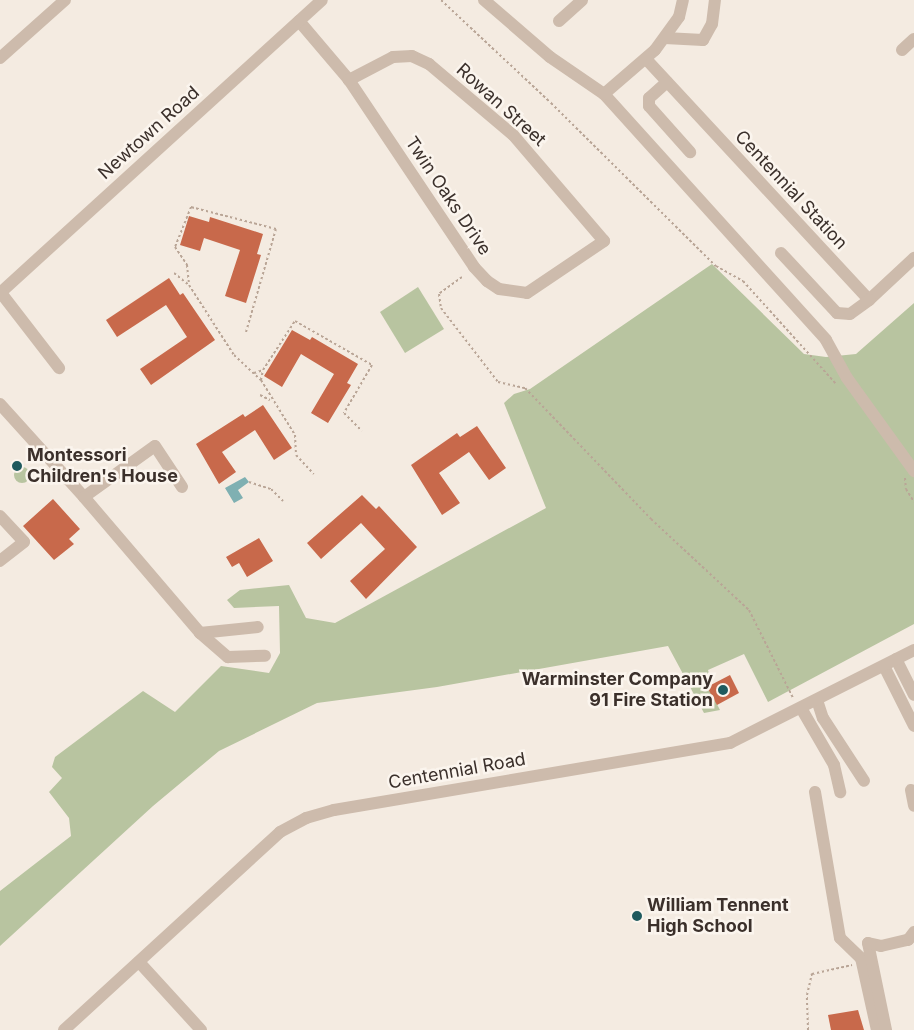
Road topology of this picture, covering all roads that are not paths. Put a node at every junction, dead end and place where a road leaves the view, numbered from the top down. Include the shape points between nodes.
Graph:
1 (65, 0) edge
2 (322, 0) edge
3 (484, 0) edge
4 (582, 0) edge
5 (683, 0) edge
6 (715, 0) edge
7 (299, 21) junction
8 (559, 21) dead end
9 (665, 38) junction
10 (914, 39) edge
11 (902, 50) dead end
12 (0, 58) edge
13 (646, 58) junction
14 (349, 80) junction
15 (667, 82) junction
16 (604, 94) junction
17 (690, 152) dead end
18 (604, 241) joint
19 (782, 252) dead end
20 (914, 258) edge
21 (0, 293) edge
22 (868, 300) junction
23 (59, 368) dead end
24 (0, 404) edge
25 (910, 474) edge
26 (182, 487) dead end
27 (84, 497) junction
28 (0, 516) edge
29 (0, 562) edge
30 (258, 627) dead end
31 (200, 633) junction
32 (914, 650) edge
33 (265, 656) dead end
34 (896, 659) junction
35 (884, 666) junction
36 (914, 695) edge
37 (817, 700) junction
38 (801, 708) junction
39 (914, 726) edge
40 (850, 759) junction
41 (834, 766) junction
42 (864, 781) dead end
43 (911, 790) dead end
44 (815, 792) dead end
45 (840, 792) dead end
46 (914, 806) edge
47 (914, 932) edge
48 (868, 943) junction
49 (860, 959) junction
50 (139, 962) junction
51 (64, 1030) edge
52 (201, 1030) edge
53 (877, 1030) edge
54 (886, 1030) edge

1 - 12 street
2 - 7 street, Newtown Road
3 - 16 street via 550,57
4 - 8 street
5 - 9 street via 679,17
6 - 9 street via 712,24 703,40
7 - 14 street, Twin Oaks Drive
7 - 21 street, Newtown Road
9 - 13 street
10 - 11 street
13 - 15 street, Centennial Station
13 - 16 street
14 - 18 street, Rowan Street via 393,57 412,56 429,64 513,135
14 - 18 street, Twin Oaks Drive via 474,267 499,289 527,293 537,289
15 - 17 street via 649,98 649,106
15 - 22 street, Centennial Station
16 - 25 street via 826,340
19 - 22 street via 837,313 850,314
20 - 22 street
21 - 23 street
24 - 27 street
26 - 27 street via 155,446
27 - 31 street
28 - 29 street via 24,542
30 - 31 street
31 - 33 street via 228,657
32 - 34 street, Centennial Road
34 - 35 street, Centennial Road
34 - 36 street
35 - 37 street, Centennial Road
35 - 39 street
37 - 38 street, Centennial Road
37 - 40 street via 823,718
38 - 41 street
38 - 50 street, Centennial Road via 730,743 306,818 280,832
40 - 41 street
40 - 42 street
41 - 45 street
43 - 46 street
44 - 49 street via 840,938
47 - 48 street via 908,940 881,946
48 - 49 street
48 - 54 street
49 - 53 street
50 - 51 street, Centennial Road
50 - 52 street

